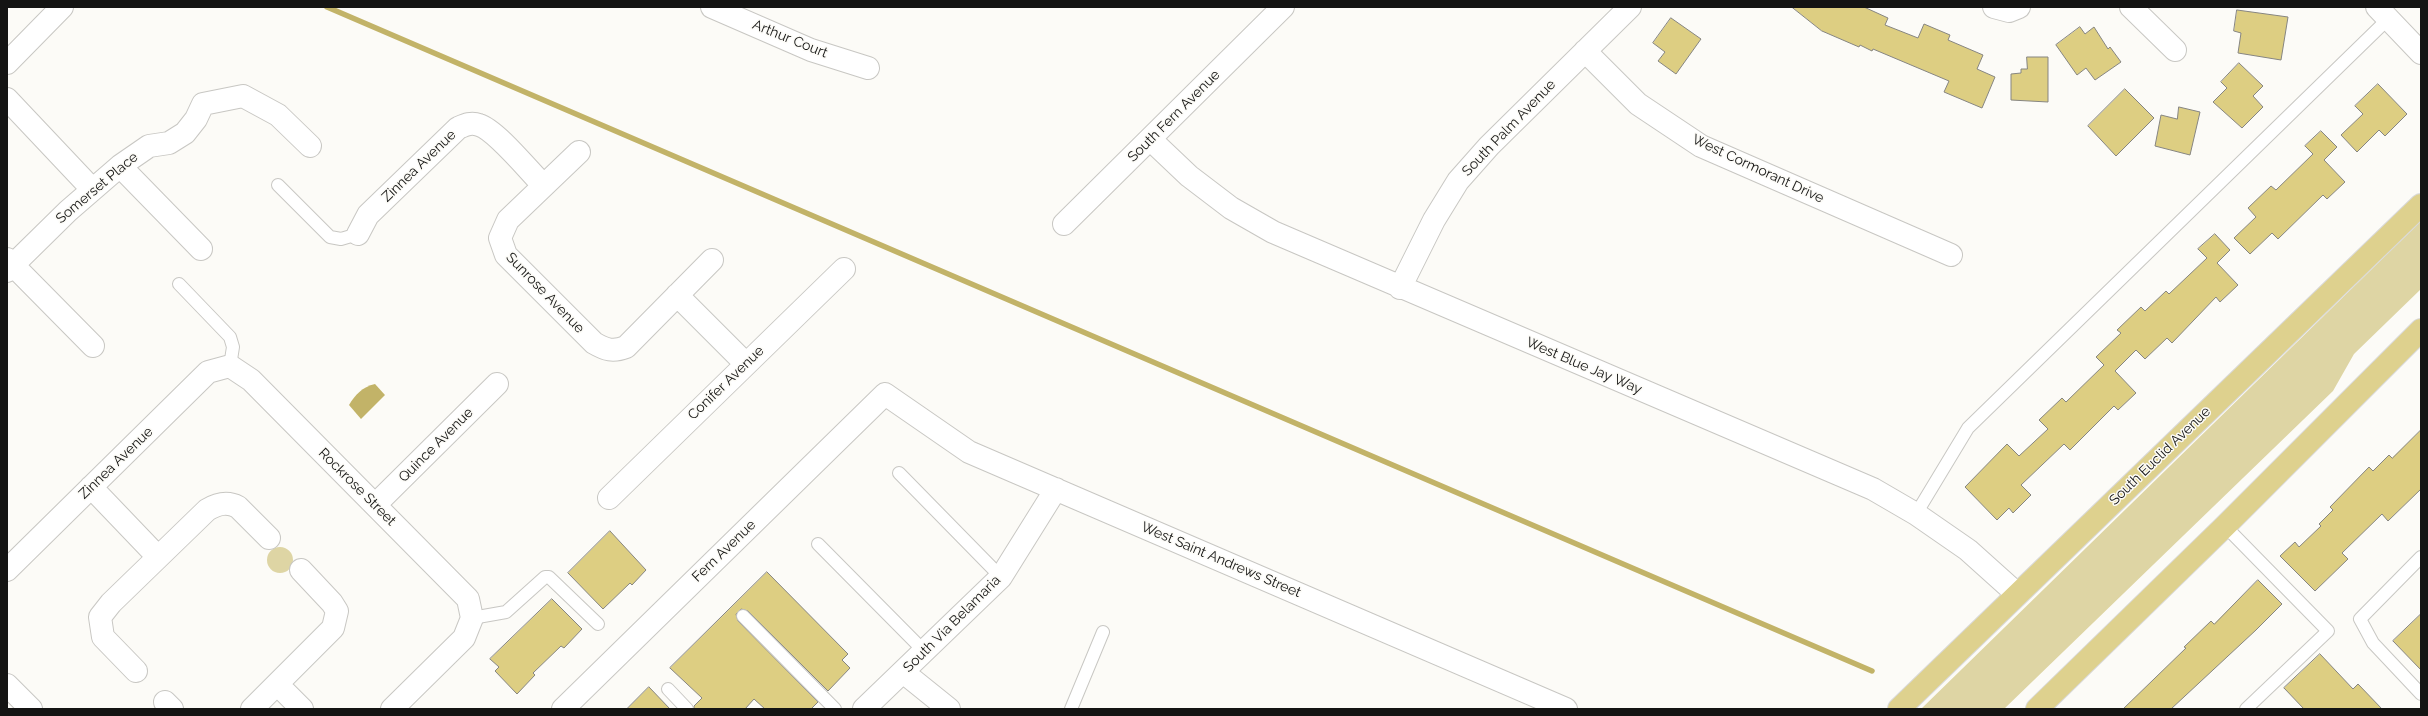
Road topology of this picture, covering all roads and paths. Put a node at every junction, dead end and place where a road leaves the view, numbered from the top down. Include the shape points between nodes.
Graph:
1 (62, 7) edge
2 (712, 7) edge
3 (1283, 7) edge
4 (1630, 7) edge
5 (1994, 7) edge
6 (2020, 7) edge
7 (2131, 7) edge
8 (2382, 13) edge
9 (2174, 50) dead end
10 (1585, 51) junction
11 (2421, 53) edge
12 (7, 63) edge
13 (868, 68) dead end
14 (7, 99) edge
15 (1150, 139) junction
16 (310, 146) dead end
17 (579, 152) dead end
18 (120, 166) junction
19 (278, 185) dead end
20 (543, 185) junction
21 (92, 189) junction
22 (2421, 205) edge
23 (1064, 224) dead end
24 (358, 234) joint
25 (201, 249) dead end
26 (1951, 255) dead end
27 (712, 260) dead end
28 (9, 265) edge
29 (844, 269) dead end
30 (179, 284) dead end
31 (1400, 288) junction
32 (677, 295) junction
33 (2421, 330) edge
34 (93, 346) dead end
35 (746, 364) junction
36 (230, 366) junction
37 (497, 384) dead end
38 (885, 394) joint
39 (899, 473) dead end
40 (91, 487) junction
41 (1056, 490) junction
42 (610, 498) dead end
43 (375, 505) junction
44 (1916, 514) junction
45 (2225, 526) junction
46 (268, 538) dead end
47 (818, 544) dead end
48 (158, 557) junction
49 (2421, 557) edge
50 (7, 570) edge
51 (301, 570) dead end
52 (1001, 577) junction
53 (2017, 594) junction
54 (743, 616) dead end
55 (472, 618) junction
56 (598, 624) dead end
57 (1103, 632) dead end
58 (924, 651) junction
59 (136, 671) dead end
60 (903, 672) junction
61 (277, 684) junction
62 (7, 685) edge
63 (668, 689) dead end
64 (2421, 694) edge
65 (31, 709) edge
66 (252, 709) edge
67 (302, 709) edge
68 (392, 709) edge
69 (563, 709) edge
70 (687, 709) edge
71 (835, 709) edge
72 (864, 709) edge
73 (949, 709) edge
74 (1071, 709) edge
75 (1566, 709) edge
76 (1899, 709) edge
77 (2037, 709) edge
78 (2246, 709) edge

1 - 12 street
2 - 13 street, Arthur Court via 811,50
3 - 15 street, South Fern Avenue
4 - 10 street, South Palm Avenue
5 - 6 street via 2009,11
7 - 9 street
8 - 11 street
8 - 44 lane via 1968,428
10 - 26 street, West Cormorant Drive via 1638,104 1701,146
10 - 31 street, South Palm Avenue via 1488,146 1458,181 1434,220
14 - 21 street
15 - 23 street, South Fern Avenue
15 - 31 street, West Blue Jay Way via 1189,176 1231,208 1273,232
16 - 18 street, Somerset Place via 278,115 243,96 203,104 185,133 168,143 149,146
17 - 20 street, Sunrose Avenue
18 - 21 street, Somerset Place
18 - 25 street
19 - 24 lane via 330,237 341,239
20 - 24 street, Zinnea Avenue via 492,133 479,125 469,124 458,128 368,215
20 - 32 street, Sunrose Avenue via 503,227 500,238 502,248 594,343 603,349 616,351 626,347
21 - 28 street, Somerset Place
22 - 53 main road, South Euclid Avenue
27 - 32 street
28 - 34 street
29 - 35 street, Conifer Avenue
30 - 36 lane via 230,337 233,347
31 - 44 street, West Blue Jay Way via 1873,489
32 - 35 street
33 - 45 main road
35 - 42 street, Conifer Avenue
36 - 40 street, Zinnea Avenue via 208,372
36 - 43 street, Rockrose Street via 251,380
37 - 43 street, Quince Avenue
38 - 41 street, West Saint Andrews Street via 969,452
38 - 69 street, Fern Avenue
39 - 52 lane
40 - 48 street
40 - 50 street, Zinnea Avenue
41 - 52 street, South Via Belamaria
41 - 75 street, West Saint Andrews Street
43 - 55 street, Rockrose Street via 468,598
44 - 53 street, West Blue Jay Way via 1968,550
45 - 77 main road
45 - 78 lane via 2328,631
46 - 48 street via 238,507 225,503 207,510
47 - 58 lane
48 - 59 street via 100,617 103,637
49 - 64 lane via 2360,620 2373,643
51 - 61 street via 332,603 337,611 336,617 333,628 326,637
52 - 58 street, South Via Belamaria
53 - 76 main road, South Euclid Avenue
54 - 71 lane
55 - 56 lane via 506,612 545,577 549,577
55 - 68 street via 464,638
57 - 74 lane
58 - 60 street, South Via Belamaria
60 - 72 street, South Via Belamaria
60 - 73 street
61 - 66 street
61 - 67 street
62 - 65 street
63 - 70 lane

